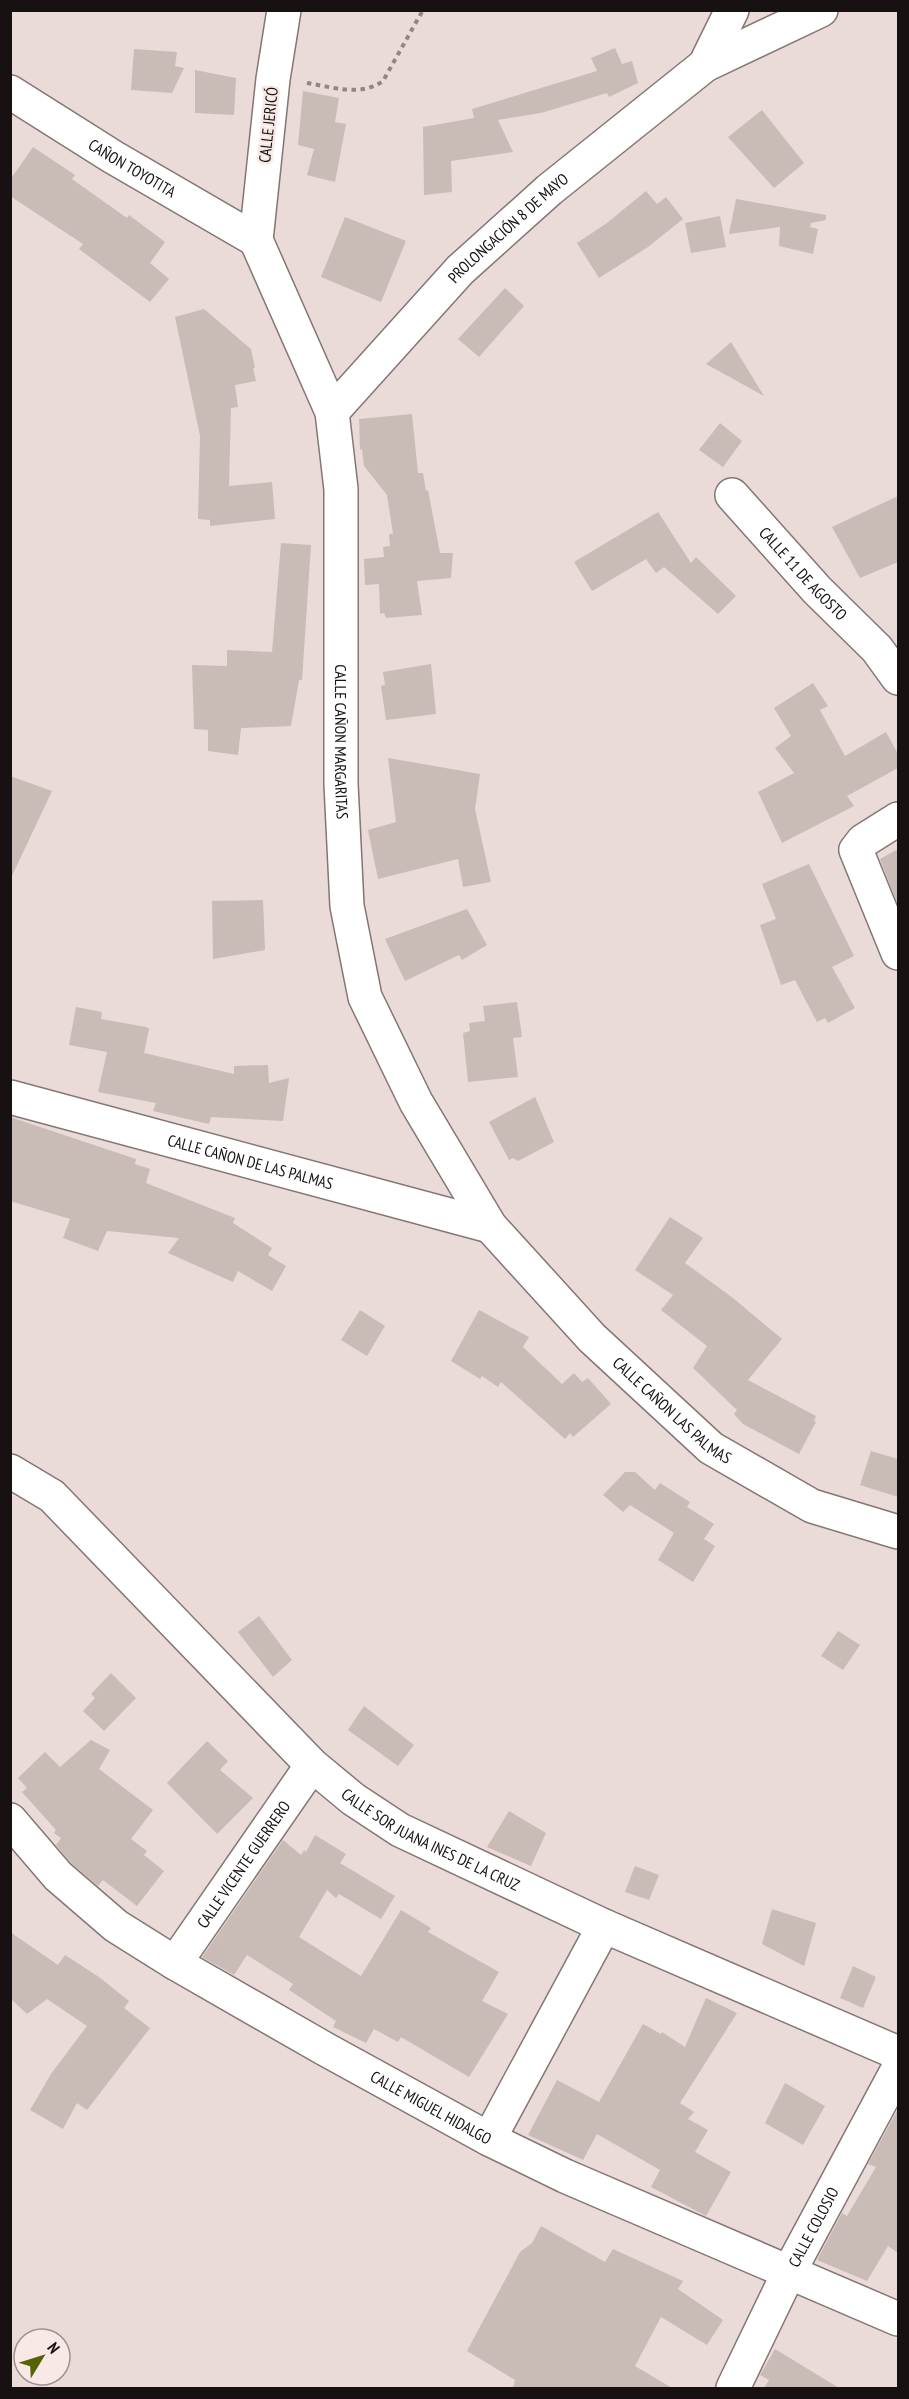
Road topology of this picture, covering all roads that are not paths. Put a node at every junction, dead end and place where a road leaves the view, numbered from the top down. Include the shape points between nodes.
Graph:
1 (284, 10) edge
2 (732, 10) edge
3 (821, 10) edge
4 (705, 65) junction
5 (10, 92) edge
6 (256, 240) junction
7 (332, 412) junction
8 (732, 495) dead end
9 (888, 643) edge
10 (898, 678) edge
11 (898, 819) edge
12 (898, 953) edge
13 (10, 1097) edge
14 (490, 1226) junction
15 (10, 1471) edge
16 (898, 1532) edge
17 (312, 1765) junction
18 (10, 1820) edge
19 (604, 1926) junction
20 (175, 1963) junction
21 (898, 2053) edge
22 (898, 2069) edge
23 (489, 2139) junction
24 (789, 2272) junction
25 (898, 2319) edge
26 (733, 2388) edge

1 - 6 street, CALLE JERICÓ
2 - 4 street
3 - 4 street
4 - 7 street, PROLONGACIÓN 8 DE MAYO via 549,190 460,270
5 - 6 street, CAÑON TOYOTITA
6 - 7 street, CALLE CAÑON MARGARITAS
7 - 14 street, CALLE CAÑON MARGARITAS via 341,489 341,784 347,906 364,997 416,1102
8 - 9 street, CALLE 11 DE AGOSTO via 817,591
9 - 10 street, CALLE 11 DE AGOSTO
11 - 12 street via 862,841 856,850
13 - 14 street, CALLE CAÑON DE LAS PALMAS
14 - 16 street, CALLE CAÑON LAS PALMAS via 592,1338 711,1448 812,1506
15 - 17 street, CALLE SOR JUANA INES DE LA CRUZ via 52,1496
17 - 19 street, CALLE SOR JUANA INES DE LA CRUZ via 400,1830
17 - 20 street, CALLE VICENTE GUERRERO
18 - 20 street, CALLE MIGUEL HIDALGO via 67,1883 116,1926
19 - 21 street, CALLE SOR JUANA INES DE LA CRUZ
19 - 23 street
20 - 23 street, CALLE MIGUEL HIDALGO
22 - 24 street, CALLE COLOSIO
23 - 24 street, CALLE MIGUEL HIDALGO via 565,2176
24 - 25 street, CALLE MIGUEL HIDALGO
24 - 26 street, CALLE COLOSIO

